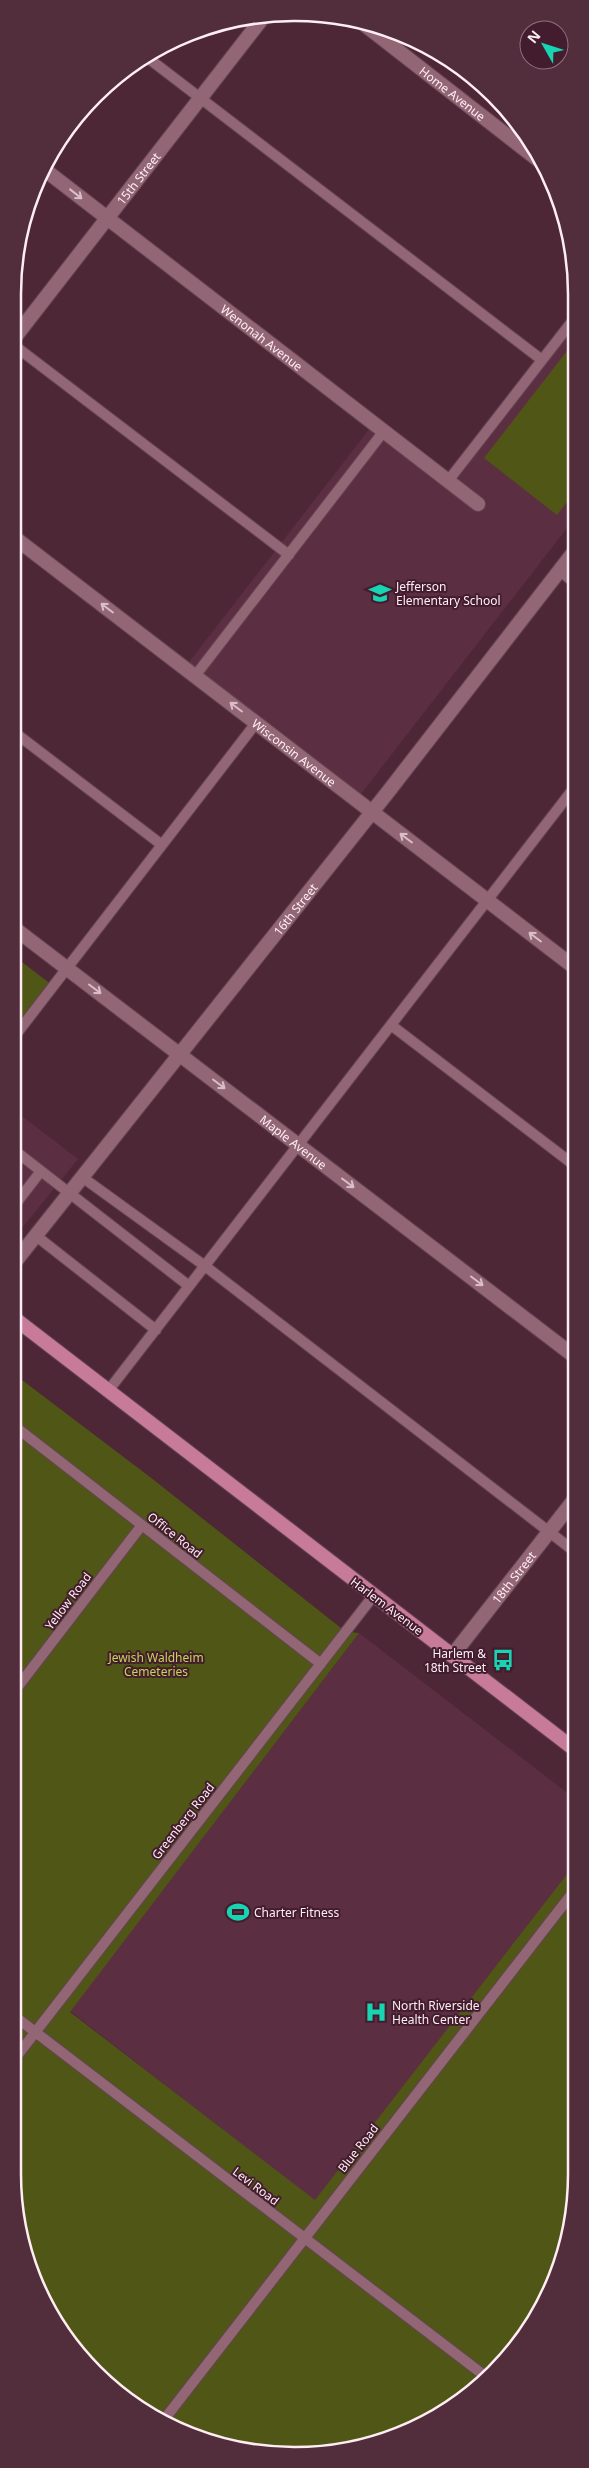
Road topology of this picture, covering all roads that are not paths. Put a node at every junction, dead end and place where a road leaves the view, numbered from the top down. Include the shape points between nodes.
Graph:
1 (258, 24) edge
2 (378, 35) edge
3 (152, 61) edge
4 (200, 98) junction
5 (526, 150) edge
6 (49, 173) edge
7 (107, 218) junction
8 (568, 327) edge
9 (21, 328) edge
10 (21, 351) edge
11 (542, 360) junction
12 (384, 431) junction
13 (448, 480) junction
14 (478, 504) dead end
15 (21, 543) edge
16 (288, 554) junction
17 (568, 560) edge
18 (561, 570) junction
19 (568, 575) edge
20 (195, 676) junction
21 (256, 723) junction
22 (21, 737) edge
23 (568, 796) edge
24 (372, 812) junction
25 (162, 846) junction
26 (487, 900) junction
27 (21, 933) edge
28 (568, 962) edge
29 (67, 968) junction
30 (391, 1025) junction
31 (21, 1028) edge
32 (180, 1055) junction
33 (298, 1145) junction
34 (21, 1155) edge
35 (568, 1160) edge
36 (41, 1171) junction
37 (82, 1177) junction
38 (69, 1192) junction
39 (21, 1197) edge
40 (35, 1235) junction
41 (21, 1254) edge
42 (205, 1266) junction
43 (189, 1286) junction
44 (21, 1323) edge
45 (156, 1330) junction
46 (568, 1351) edge
47 (108, 1391) junction
48 (21, 1430) edge
49 (568, 1508) edge
50 (142, 1525) junction
51 (549, 1532) junction
52 (568, 1546) edge
53 (374, 1595) junction
54 (452, 1656) junction
55 (321, 1664) junction
56 (21, 1682) edge
57 (568, 1744) edge
58 (568, 1899) edge
59 (21, 2021) edge
60 (35, 2032) junction
61 (21, 2051) edge
62 (304, 2238) junction
63 (481, 2373) edge
64 (167, 2415) edge

1 - 4 street, 15th Street
2 - 5 street, Home Avenue
3 - 4 lane
4 - 7 street, 15th Street
4 - 11 lane
6 -> 7 street, Wenonah Avenue
7 - 9 street, 15th Street
7 - 12 street, Wenonah Avenue
8 - 11 lane
10 - 16 lane
11 - 13 lane
12 - 13 street, Wenonah Avenue
12 - 16 lane
13 - 14 street, Wenonah Avenue
20 -> 15 street, Wisconsin Avenue
16 - 20 lane
17 - 18 street, 16th Street
18 - 19 street
18 - 24 street, 16th Street
21 -> 20 street, Wisconsin Avenue
21 - 24 street, Wisconsin Avenue
21 - 25 lane
22 - 25 lane
23 - 26 lane
26 -> 24 street, Wisconsin Avenue
24 - 32 street, 16th Street
25 - 29 lane
28 -> 26 street, Wisconsin Avenue
26 - 30 lane
27 - 29 street, Maple Avenue
29 - 31 lane
29 -> 32 street, Maple Avenue
30 - 33 lane
30 - 35 lane
32 -> 33 street, Maple Avenue
32 - 37 street, 16th Street
33 - 42 lane
33 -> 46 street, Maple Avenue
34 - 36 lane
36 - 38 lane
36 - 39 lane
37 - 38 street, 16th Street
37 - 42 lane
38 - 40 street, 16th Street
38 - 43 lane
40 - 41 street, 16th Street
40 - 45 lane
42 - 43 lane
42 - 51 lane
43 - 45 lane
44 - 47 main road, Harlem Avenue
45 - 47 lane
47 - 53 main road, Harlem Avenue
48 - 50 lane, Office Road
49 - 51 street, 18th Street
50 - 55 lane, Office Road
50 - 56 lane, Yellow Road
51 - 52 lane
51 - 54 street, 18th Street
53 - 54 main road, Harlem Avenue
53 - 55 lane, Greenberg Road
54 - 57 main road, Harlem Avenue
55 - 60 lane, Greenberg Road
58 - 62 lane, Blue Road
59 - 60 lane, Levi Road
60 - 61 lane, Greenberg Road
60 - 62 lane, Levi Road
62 - 63 lane, Levi Road
62 - 64 lane, Blue Road

